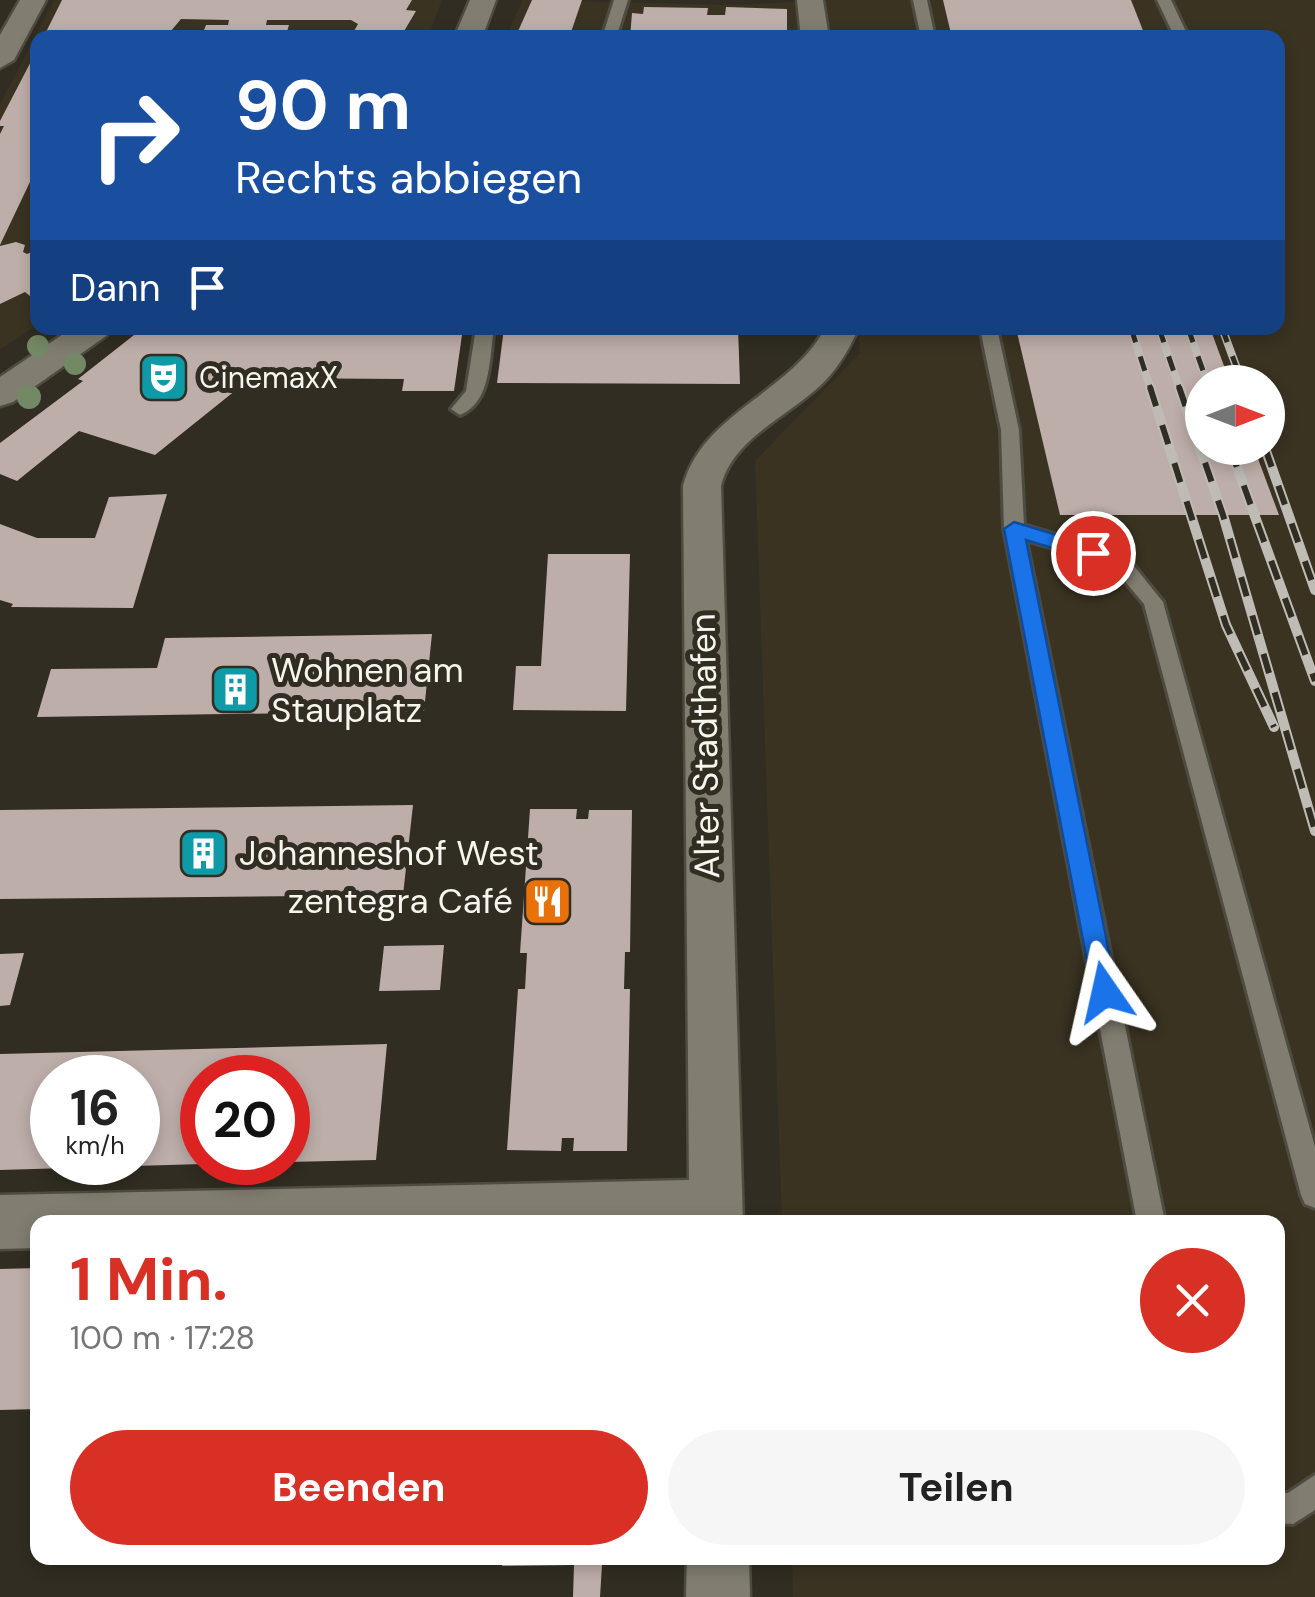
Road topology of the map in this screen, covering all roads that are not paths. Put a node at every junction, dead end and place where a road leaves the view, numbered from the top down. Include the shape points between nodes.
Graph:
1 (33, 0) edge
2 (484, 0) edge
3 (621, 0) edge
4 (810, 0) edge
5 (920, 0) edge
6 (1164, 0) edge
7 (471, 30) edge
8 (611, 30) edge
9 (814, 30) edge
10 (926, 30) edge
11 (1178, 30) edge
12 (0, 60) edge
13 (84, 335) edge
14 (483, 335) edge
15 (839, 335) edge
16 (990, 335) edge
17 (0, 394) edge
18 (460, 410) dead end
19 (1014, 529) junction
20 (1315, 1195) edge
21 (716, 1214) edge
22 (626, 1215) edge
23 (1149, 1215) edge
24 (0, 1222) edge
25 (30, 1222) edge
26 (1315, 1490) edge
27 (1285, 1508) edge
28 (718, 1565) edge
29 (718, 1597) edge

1 - 12 street
2 - 7 street
3 - 8 lane
4 - 9 street
5 - 10 lane
6 - 11 lane
13 - 17 street
14 - 18 lane via 475,393
15 - 21 street, Alter Stadthafen via 820,367 737,435 704,477
16 - 19 lane via 1010,430
19 - 20 lane via 1119,561 1152,602
19 - 23 lane
21 - 22 street
24 - 25 street
26 - 27 lane
28 - 29 street

